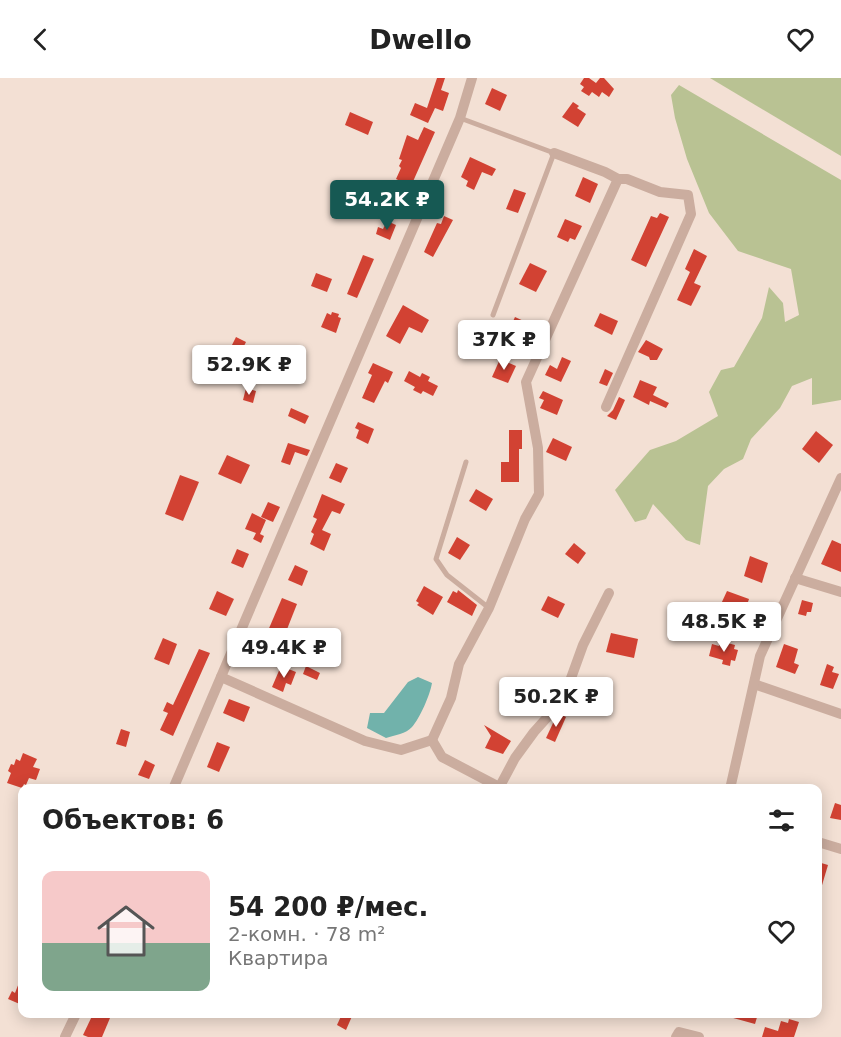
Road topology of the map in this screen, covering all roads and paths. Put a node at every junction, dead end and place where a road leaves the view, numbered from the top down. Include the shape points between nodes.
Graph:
1 (472, 78) edge
2 (460, 118) junction
3 (554, 153) junction
4 (618, 179) junction
5 (493, 315) dead end
6 (606, 407) dead end
7 (466, 462) dead end
8 (841, 478) edge
9 (795, 578) junction
10 (841, 592) edge
11 (609, 593) dead end
12 (489, 608) junction
13 (221, 677) junction
14 (754, 684) junction
15 (841, 714) edge
16 (432, 740) junction
17 (175, 784) edge
18 (494, 784) edge
19 (504, 784) edge
20 (731, 784) edge
21 (822, 843) edge
22 (841, 849) edge
23 (74, 1018) edge
24 (677, 1034) edge
25 (65, 1037) edge
26 (699, 1037) edge

1 - 2 street
2 - 3 lane
2 - 13 street
3 - 4 street
3 - 5 lane
4 - 6 street via 660,192 688,195 691,214
4 - 12 street via 526,382 538,448 539,494
7 - 12 lane via 436,559 447,575
8 - 9 street
9 - 10 street
9 - 14 street via 760,656
11 - 19 street via 566,692 515,758
12 - 16 street via 459,664 451,698
13 - 16 street via 365,741 401,750
13 - 17 street
14 - 15 street
14 - 20 street
16 - 18 street via 442,756
21 - 22 street
23 - 25 street
24 - 26 street

